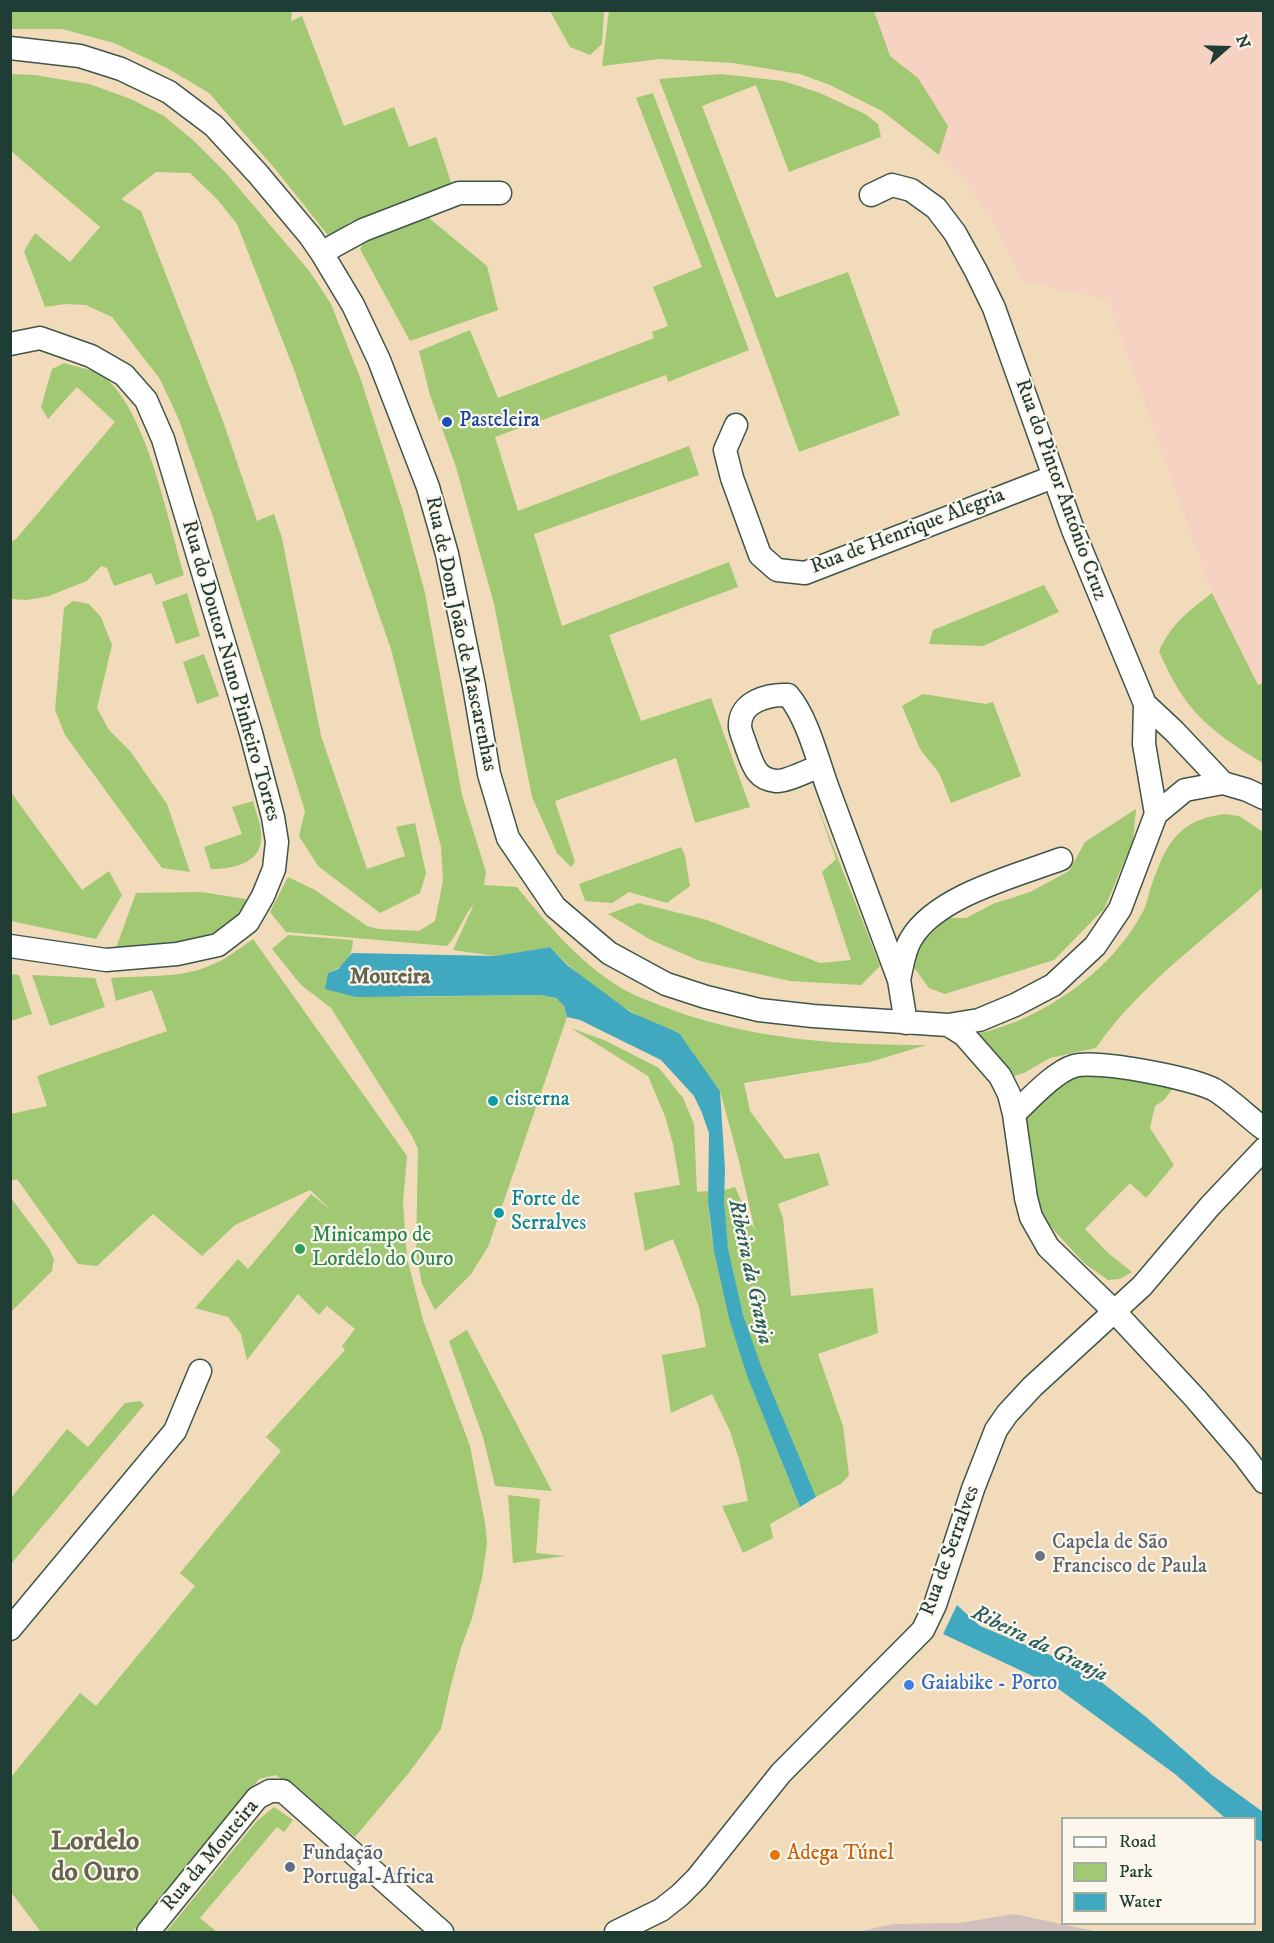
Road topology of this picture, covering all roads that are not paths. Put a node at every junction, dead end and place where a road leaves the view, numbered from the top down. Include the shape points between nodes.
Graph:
1 (10, 48) edge
2 (500, 193) dead end
3 (870, 195) dead end
4 (322, 255) junction
5 (10, 344) edge
6 (736, 425) dead end
7 (1053, 477) junction
8 (1145, 704) junction
9 (820, 766) dead end
10 (1223, 783) junction
11 (1263, 798) edge
12 (1156, 814) junction
13 (1061, 859) dead end
14 (10, 946) edge
15 (899, 980) junction
16 (906, 1023) junction
17 (948, 1025) junction
18 (1014, 1114) junction
19 (1263, 1129) edge
20 (1263, 1149) edge
21 (1114, 1311) junction
22 (200, 1371) dead end
23 (1263, 1482) edge
24 (10, 1629) edge
25 (148, 1932) edge
26 (442, 1932) edge
27 (616, 1932) edge

1 - 4 street, Rua de Dom João de Mascarenhas via 80,56 121,69 169,92 214,126
2 - 4 street via 459,192 363,230
3 - 7 street, Rua do Pintor António Cruz via 892,185 911,190 936,208 955,234 994,308
4 - 16 street, Rua de Dom João de Mascarenhas via 353,305 379,360 428,487 449,565 489,774 508,838 555,907 609,953 666,984 759,1010
5 - 14 street, Rua do Doutor Nuno Pinheiro Torres via 40,338 91,356 124,375 146,400 163,439 251,733 277,842 274,869 263,896 248,922 218,945 177,954 106,960
6 - 7 street, Rua de Henrique Alegria via 725,450 732,478 760,555 777,570 804,573
7 - 8 street, Rua do Pintor António Cruz
8 - 10 street, Rua do Pintor António Cruz
8 - 12 street via 1144,744
9 - 15 street
10 - 11 street, Rua do Pintor António Cruz
10 - 12 street via 1185,790
12 - 17 street, Rua de Dom João de Mascarenhas via 1120,909 1095,946 1053,985 987,1017
13 - 15 street via 958,897 923,924 910,941
15 - 16 street
16 - 17 street, Rua de Dom João de Mascarenhas
17 - 18 street via 964,1035 1000,1076
18 - 19 street via 1056,1076 1072,1066 1090,1063 1214,1089
18 - 21 street via 1031,1217 1048,1247
20 - 21 street, Rua de Serralves via 1142,1286
21 - 23 street via 1244,1454
21 - 27 street, Rua de Serralves via 1032,1387 996,1430 923,1630 781,1773 680,1895 661,1910
22 - 24 street via 175,1431
25 - 26 street, Rua da Mouteira via 257,1798 270,1791 283,1791

